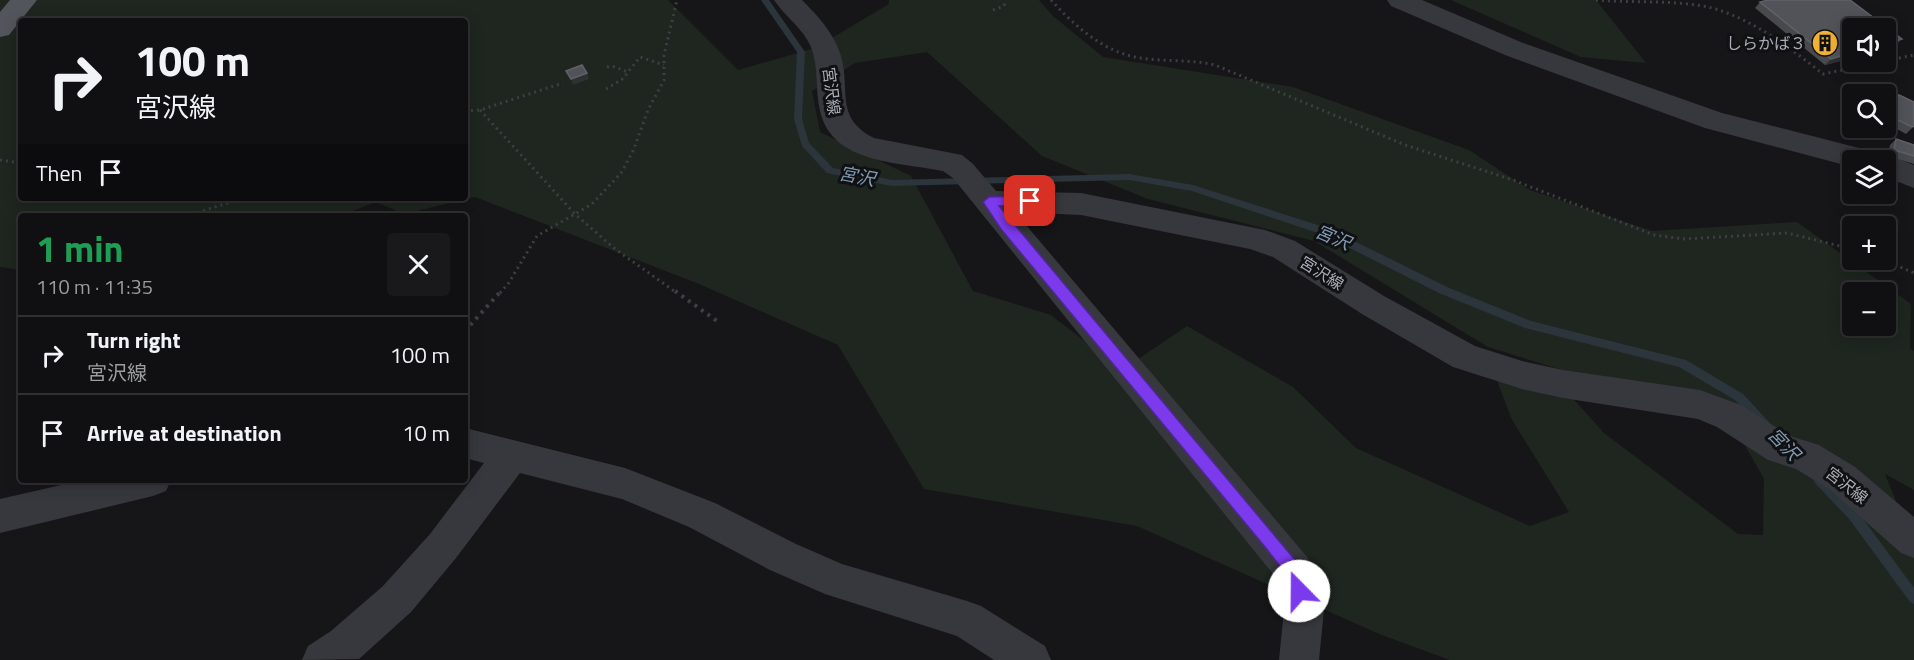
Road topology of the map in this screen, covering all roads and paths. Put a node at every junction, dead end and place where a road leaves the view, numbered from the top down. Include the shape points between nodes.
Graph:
1 (24, 0) edge
2 (676, 0) edge
3 (787, 0) edge
4 (1006, 0) edge
5 (1051, 0) edge
6 (1400, 0) edge
7 (1596, 0) edge
8 (1648, 1) edge
9 (993, 10) dead end
10 (0, 29) edge
11 (1746, 38) dead end
12 (1776, 41) junction
13 (1794, 45) dead end
14 (1786, 47) junction
15 (1914, 55) edge
16 (664, 65) junction
17 (607, 67) dead end
18 (628, 72) junction
19 (562, 83) dead end
20 (606, 89) dead end
21 (480, 110) junction
22 (468, 111) edge
23 (1842, 154) edge
24 (0, 160) edge
25 (18, 163) edge
26 (1896, 170) edge
27 (1914, 177) edge
28 (234, 201) edge
29 (989, 202) junction
30 (196, 213) edge
31 (575, 214) junction
32 (1842, 247) edge
33 (1896, 265) edge
34 (1914, 273) edge
35 (717, 321) dead end
36 (468, 328) edge
37 (468, 444) edge
38 (512, 455) junction
39 (140, 483) edge
40 (0, 516) edge
41 (1914, 542) edge
42 (322, 660) edge
43 (1031, 660) edge
44 (1299, 660) edge

1 - 10 main road
2 - 16 path
3 - 29 street, 宮沢線 via 821,39 828,57 836,123 845,133 865,146 952,162
4 - 9 path via 1004,6
5 - 32 path via 1092,38 1124,54 1215,65 1405,145 1513,180 1654,236 1685,239 1787,233
6 - 23 street via 1514,49 1715,121
7 - 8 path
8 - 12 path via 1713,8
11 - 12 path
12 - 14 path
13 - 14 path
14 - 15 path via 1823,74
16 - 18 path via 640,57
16 - 31 path via 664,80 625,166 591,204
17 - 18 path
18 - 20 path
19 - 21 path
21 - 22 path
21 - 31 path
24 - 25 path
26 - 27 street
28 - 30 path
29 - 41 street, 宮沢線 via 1081,204 1254,238 1284,249 1465,357 1522,375 1700,405 1729,416 1781,449 1806,456 1842,478
29 - 44 street via 1294,571 1304,610
31 - 35 path via 615,249
31 - 36 path via 537,236 508,284
33 - 34 path
37 - 38 street
38 - 42 street via 397,599
38 - 43 street via 625,484 702,515 839,581 967,620
39 - 40 street

